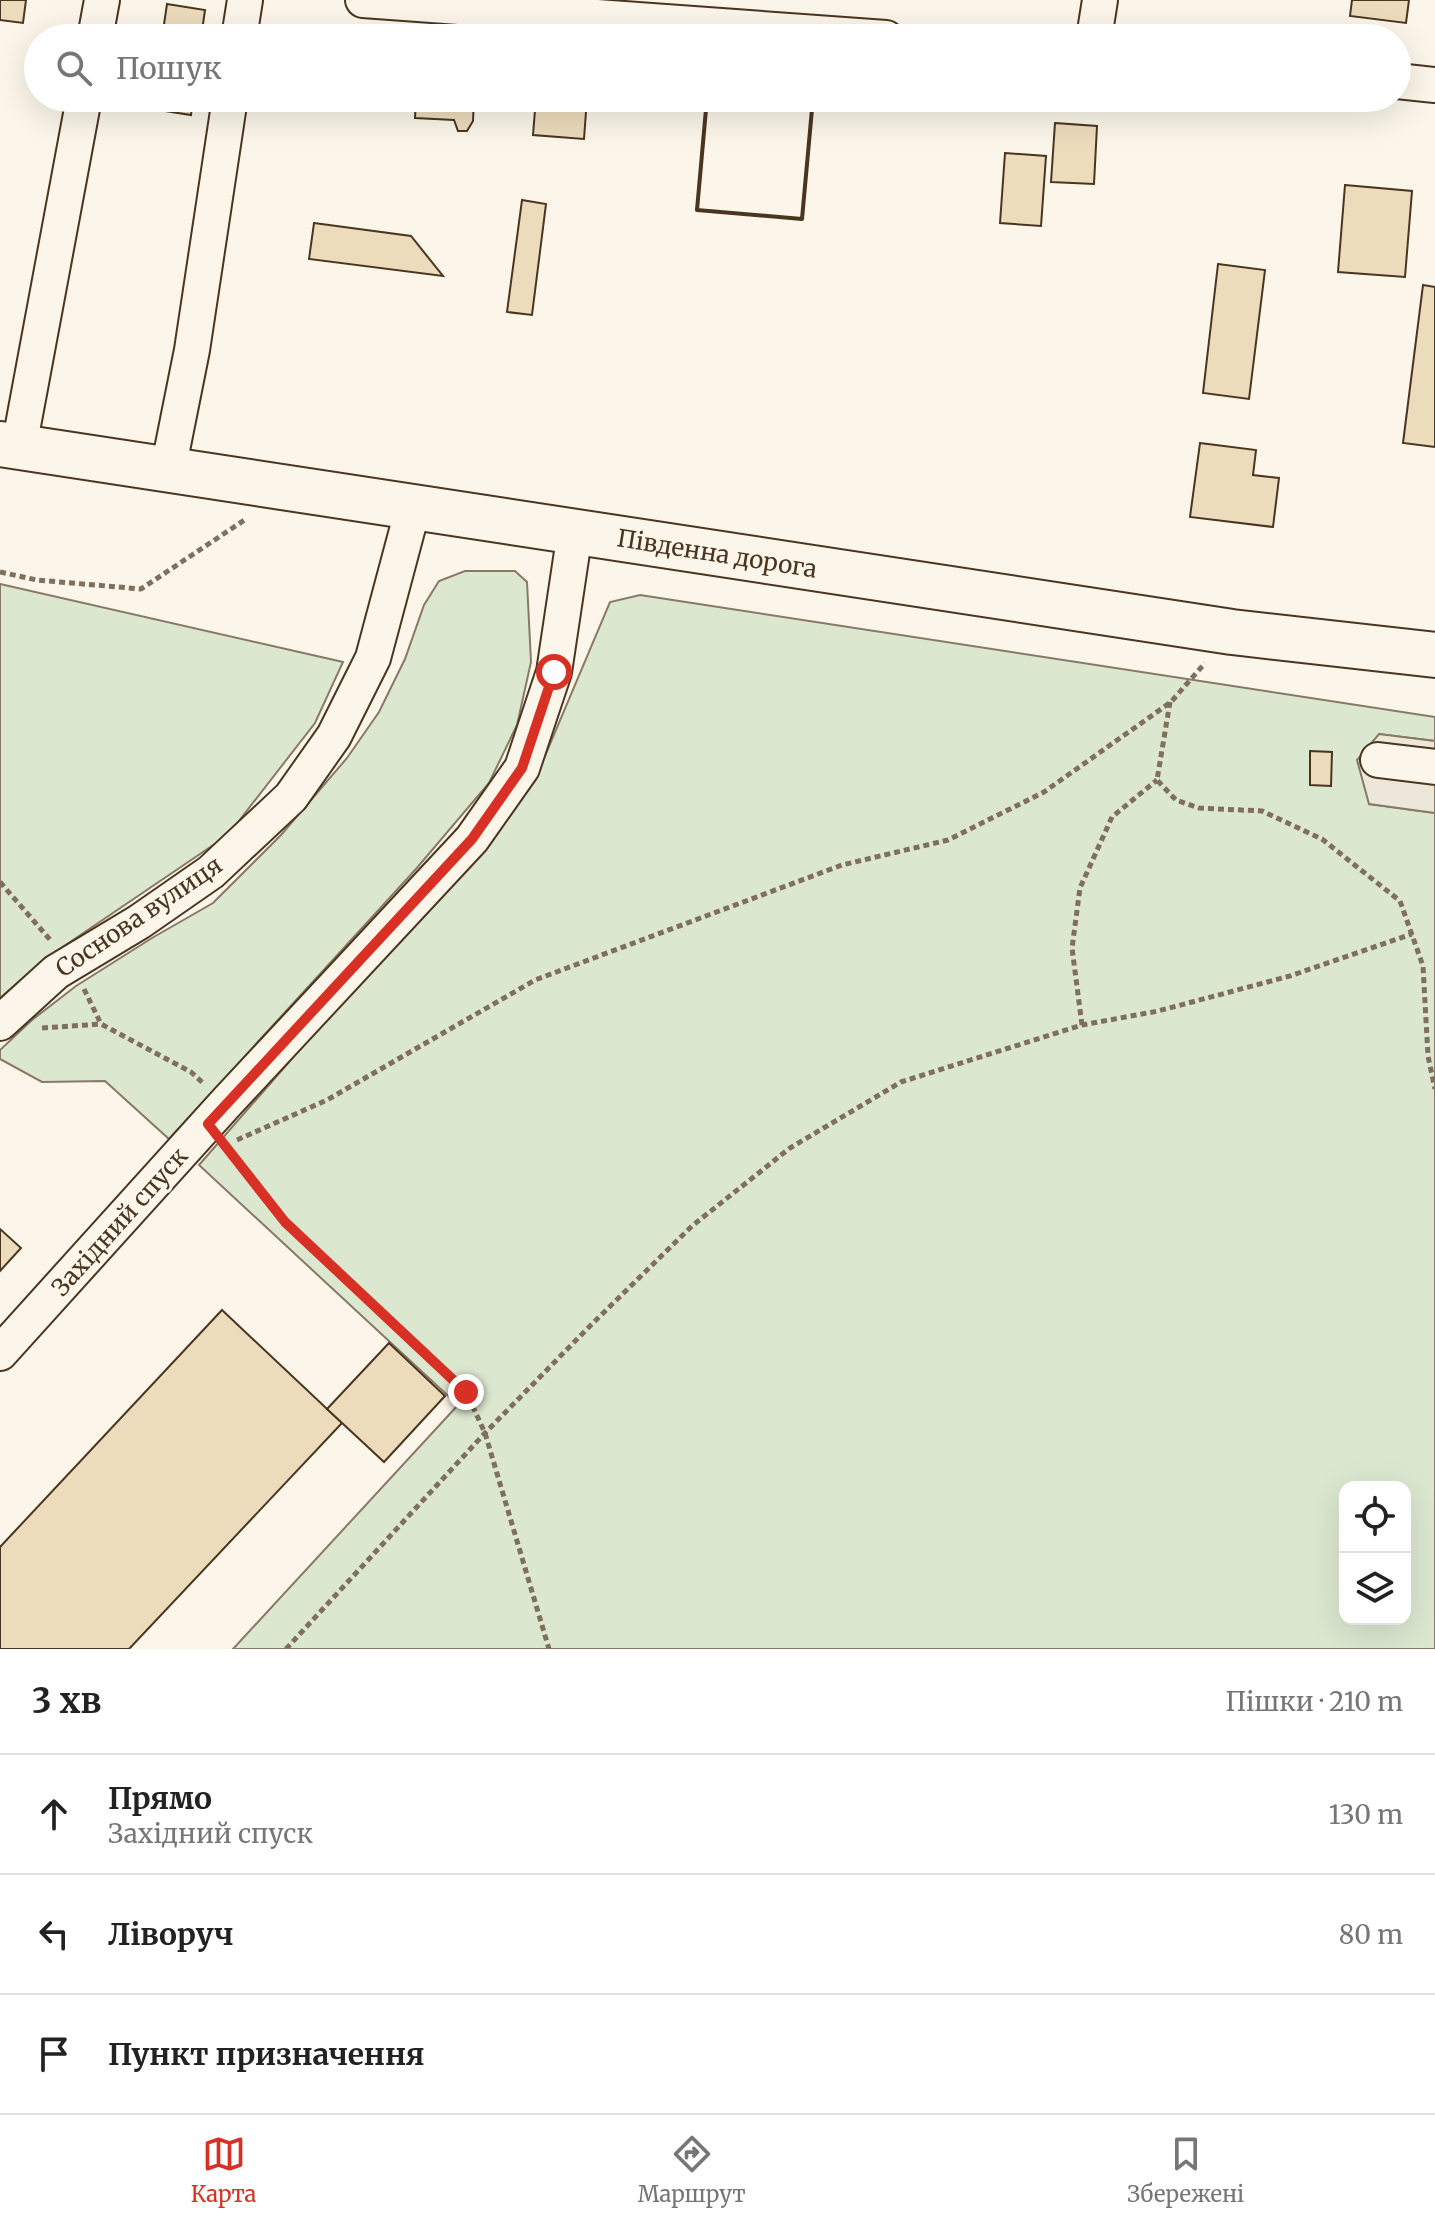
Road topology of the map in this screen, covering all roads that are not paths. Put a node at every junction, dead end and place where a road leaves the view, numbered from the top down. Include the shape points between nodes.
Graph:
1 (102, 0) edge
2 (245, 0) edge
3 (363, 0) edge
4 (1100, 0) edge
5 (668, 11) edge
6 (98, 24) edge
7 (241, 24) edge
8 (773, 24) edge
9 (1096, 24) edge
10 (1411, 82) edge
11 (1435, 85) edge
12 (81, 112) edge
13 (228, 112) edge
14 (9, 445) edge
15 (168, 470) junction
16 (413, 508) junction
17 (575, 532) junction
18 (1435, 655) edge
19 (1378, 760) dead end
20 (1435, 767) edge
21 (14, 1026) edge
22 (0, 1353) edge

1 - 6 street
2 - 7 street
3 - 5 street
4 - 9 street
5 - 8 street
10 - 11 street
12 - 14 street
13 - 15 street
14 - 15 highway, Південна дорога
15 - 16 highway, Південна дорога
16 - 17 highway, Південна дорога
16 - 21 street, Соснова вулиця via 373,658 334,736 291,797 211,872 56,972
17 - 18 highway, Південна дорога via 1232,632
17 - 22 street, Західний спуск via 554,672 522,768 472,839
19 - 20 street

